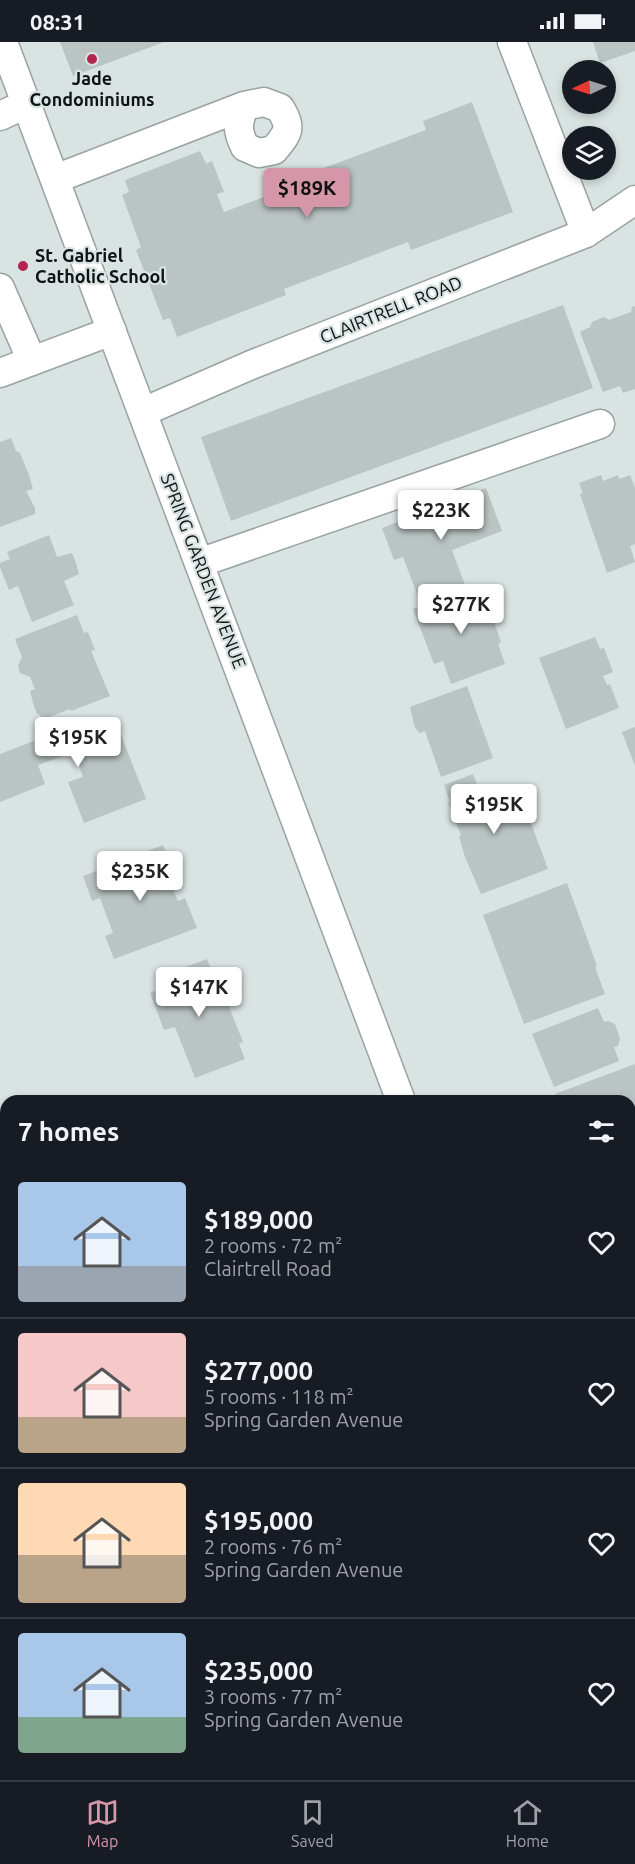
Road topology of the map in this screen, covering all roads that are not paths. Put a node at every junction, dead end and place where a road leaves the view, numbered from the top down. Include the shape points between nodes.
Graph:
1 (3, 42) edge
2 (512, 42) edge
3 (26, 104) junction
4 (244, 106) dead end
5 (0, 116) edge
6 (55, 179) junction
7 (635, 200) edge
8 (585, 233) junction
9 (0, 288) edge
10 (112, 331) junction
11 (32, 361) junction
12 (0, 373) edge
13 (143, 412) junction
14 (600, 424) dead end
15 (200, 563) junction
16 (399, 1095) edge

1 - 3 street, SPRING GARDEN AVENUE
2 - 8 street
3 - 5 street
3 - 6 street, SPRING GARDEN AVENUE
4 - 6 street
6 - 10 street, SPRING GARDEN AVENUE
7 - 8 street, CLAIRTRELL ROAD
8 - 13 street, CLAIRTRELL ROAD via 251,365
9 - 11 street
10 - 11 street
10 - 13 street, SPRING GARDEN AVENUE
11 - 12 street
13 - 15 street, SPRING GARDEN AVENUE
14 - 15 street
15 - 16 street, SPRING GARDEN AVENUE

